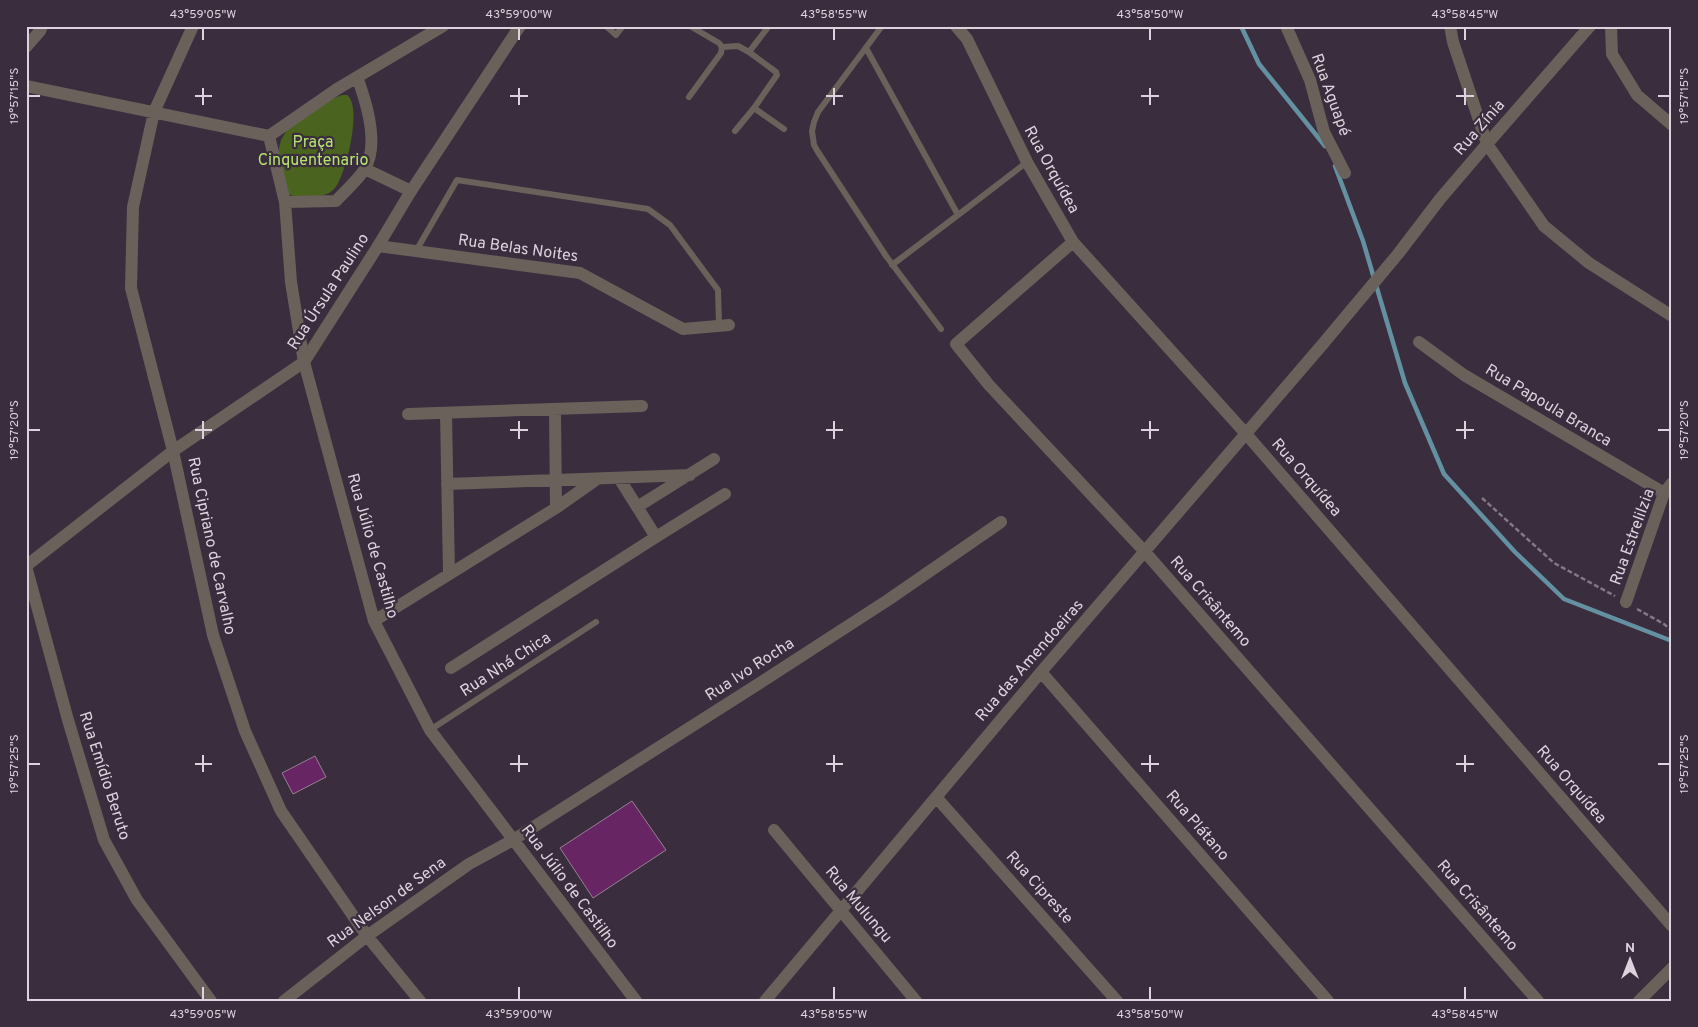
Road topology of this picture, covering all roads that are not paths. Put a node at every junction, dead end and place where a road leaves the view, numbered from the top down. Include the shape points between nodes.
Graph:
1 (42, 26) edge
2 (193, 26) edge
3 (443, 26) edge
4 (520, 26) edge
5 (606, 26) edge
6 (623, 26) edge
7 (690, 26) edge
8 (769, 26) edge
9 (882, 26) edge
10 (956, 26) edge
11 (1286, 26) edge
12 (1450, 26) edge
13 (1590, 26) edge
14 (1611, 26) edge
15 (26, 47) edge
16 (722, 47) junction
17 (866, 48) junction
18 (750, 52) junction
19 (356, 77) junction
20 (26, 86) edge
21 (689, 97) dead end
22 (754, 108) junction
23 (154, 112) junction
24 (1672, 125) edge
25 (784, 129) dead end
26 (735, 131) dead end
27 (269, 136) junction
28 (1487, 144) junction
29 (1026, 162) junction
30 (365, 169) junction
31 (1345, 173) dead end
32 (411, 190) junction
33 (284, 202) junction
34 (958, 215) junction
35 (1073, 242) junction
36 (378, 246) junction
37 (416, 251) junction
38 (892, 264) junction
39 (1672, 316) edge
40 (724, 325) joint
41 (941, 329) dead end
42 (1420, 342) dead end
43 (1322, 346) joint
44 (304, 362) junction
45 (642, 406) dead end
46 (556, 409) junction
47 (446, 413) junction
48 (408, 414) dead end
49 (1247, 435) junction
50 (174, 451) junction
51 (714, 459) dead end
52 (690, 475) junction
53 (619, 478) junction
54 (597, 479) junction
55 (556, 481) junction
56 (447, 484) junction
57 (1668, 488) edge
58 (725, 494) dead end
59 (637, 507) junction
60 (556, 508) junction
61 (1001, 522) dead end
62 (656, 537) junction
63 (1145, 552) junction
64 (26, 566) edge
65 (449, 574) junction
66 (1626, 602) road end
67 (374, 621) junction
68 (596, 622) dead end
69 (451, 668) dead end
70 (1041, 672) junction
71 (430, 730) junction
72 (936, 797) junction
73 (774, 830) dead end
74 (514, 840) junction
75 (840, 909) junction
76 (1672, 926) edge
77 (367, 936) junction
78 (1672, 968) edge
79 (211, 1001) edge
80 (284, 1001) edge
81 (420, 1001) edge
82 (636, 1001) edge
83 (765, 1001) edge
84 (916, 1001) edge
85 (1117, 1001) edge
86 (1328, 1001) edge
87 (1538, 1001) edge
88 (1639, 1001) edge

1 - 15 street
2 - 23 street, Rua Cipriano de Carvalho
3 - 19 street
4 - 32 street, Rua Úrsula Paulino
5 - 6 lane via 616,35
7 - 16 lane
8 - 18 lane
9 - 17 lane
10 - 29 street, Rua Orquídea via 968,39
11 - 31 street, Rua Aguapé via 1310,80 1324,132
12 - 28 street
13 - 28 street, Rua Zínia
14 - 24 street via 1612,54 1637,95
16 - 18 lane via 738,46
16 - 21 lane
17 - 34 lane
17 - 38 lane via 818,112 812,138
18 - 22 lane via 777,75
19 - 27 street
19 - 30 street via 365,100 372,144
20 - 23 street
22 - 25 lane
22 - 26 lane
23 - 27 street
23 - 50 street, Rua Cipriano de Carvalho via 133,207 131,288
27 - 33 street, Rua Júlio de Castilho
28 - 39 street via 1544,226 1589,263
28 - 43 street, Rua Zínia
29 - 34 lane
29 - 35 street, Rua Orquídea
30 - 32 street
30 - 33 street via 336,201
32 - 36 street, Rua Úrsula Paulino
33 - 44 street, Rua Júlio de Castilho via 291,282
34 - 38 lane
35 - 49 street, Rua Orquídea
35 - 63 street, Rua Crisântemo via 956,344 989,385
36 - 37 street, Rua Belas Noites
36 - 44 street, Rua Úrsula Paulino
37 - 40 street, Rua Belas Noites via 580,273 683,329
37 - 40 lane via 457,180 648,209 670,225 718,290
38 - 41 lane
42 - 57 street, Rua Papoula Branca via 1464,375
43 - 49 street, Rua das Amendoeiras
44 - 50 street, Rua Úrsula Paulino
44 - 67 street, Rua Júlio de Castilho
45 - 46 street
46 - 47 street
46 - 55 street
47 - 48 street
47 - 56 street
49 - 63 street, Rua das Amendoeiras
49 - 76 street, Rua Orquídea
50 - 64 street, Rua Úrsula Paulino
50 - 77 street, Rua Cipriano de Carvalho via 213,635 244,731 281,811
51 - 52 street
52 - 53 street
52 - 59 street
53 - 54 street
53 - 59 street
54 - 55 street
54 - 60 street
55 - 56 street
55 - 60 street
56 - 65 street
57 - 66 street, Rua Estrelilzia
58 - 62 street
59 - 62 street
60 - 65 street
61 - 74 street, Rua Ivo Rocha via 888,600
62 - 69 street
63 - 70 street, Rua das Amendoeiras
63 - 87 street, Rua Crisântemo
64 - 79 street, Rua Emídio Beruto via 104,840 137,900
65 - 67 street
67 - 71 street, Rua Júlio de Castilho
68 - 71 lane, Rua Nhá Chica
70 - 72 street, Rua das Amendoeiras
70 - 86 street, Rua Plátano
71 - 74 street, Rua Júlio de Castilho
72 - 75 street, Rua das Amendoeiras
72 - 85 street, Rua Cipreste
73 - 75 street, Rua Mulungu
74 - 77 street, Rua Nelson de Sena via 469,864
74 - 82 street, Rua Júlio de Castilho
75 - 83 street, Rua das Amendoeiras
75 - 84 street, Rua Mulungu
77 - 80 street, Rua Nelson de Sena
77 - 81 street, Rua Cipriano de Carvalho
78 - 88 street

